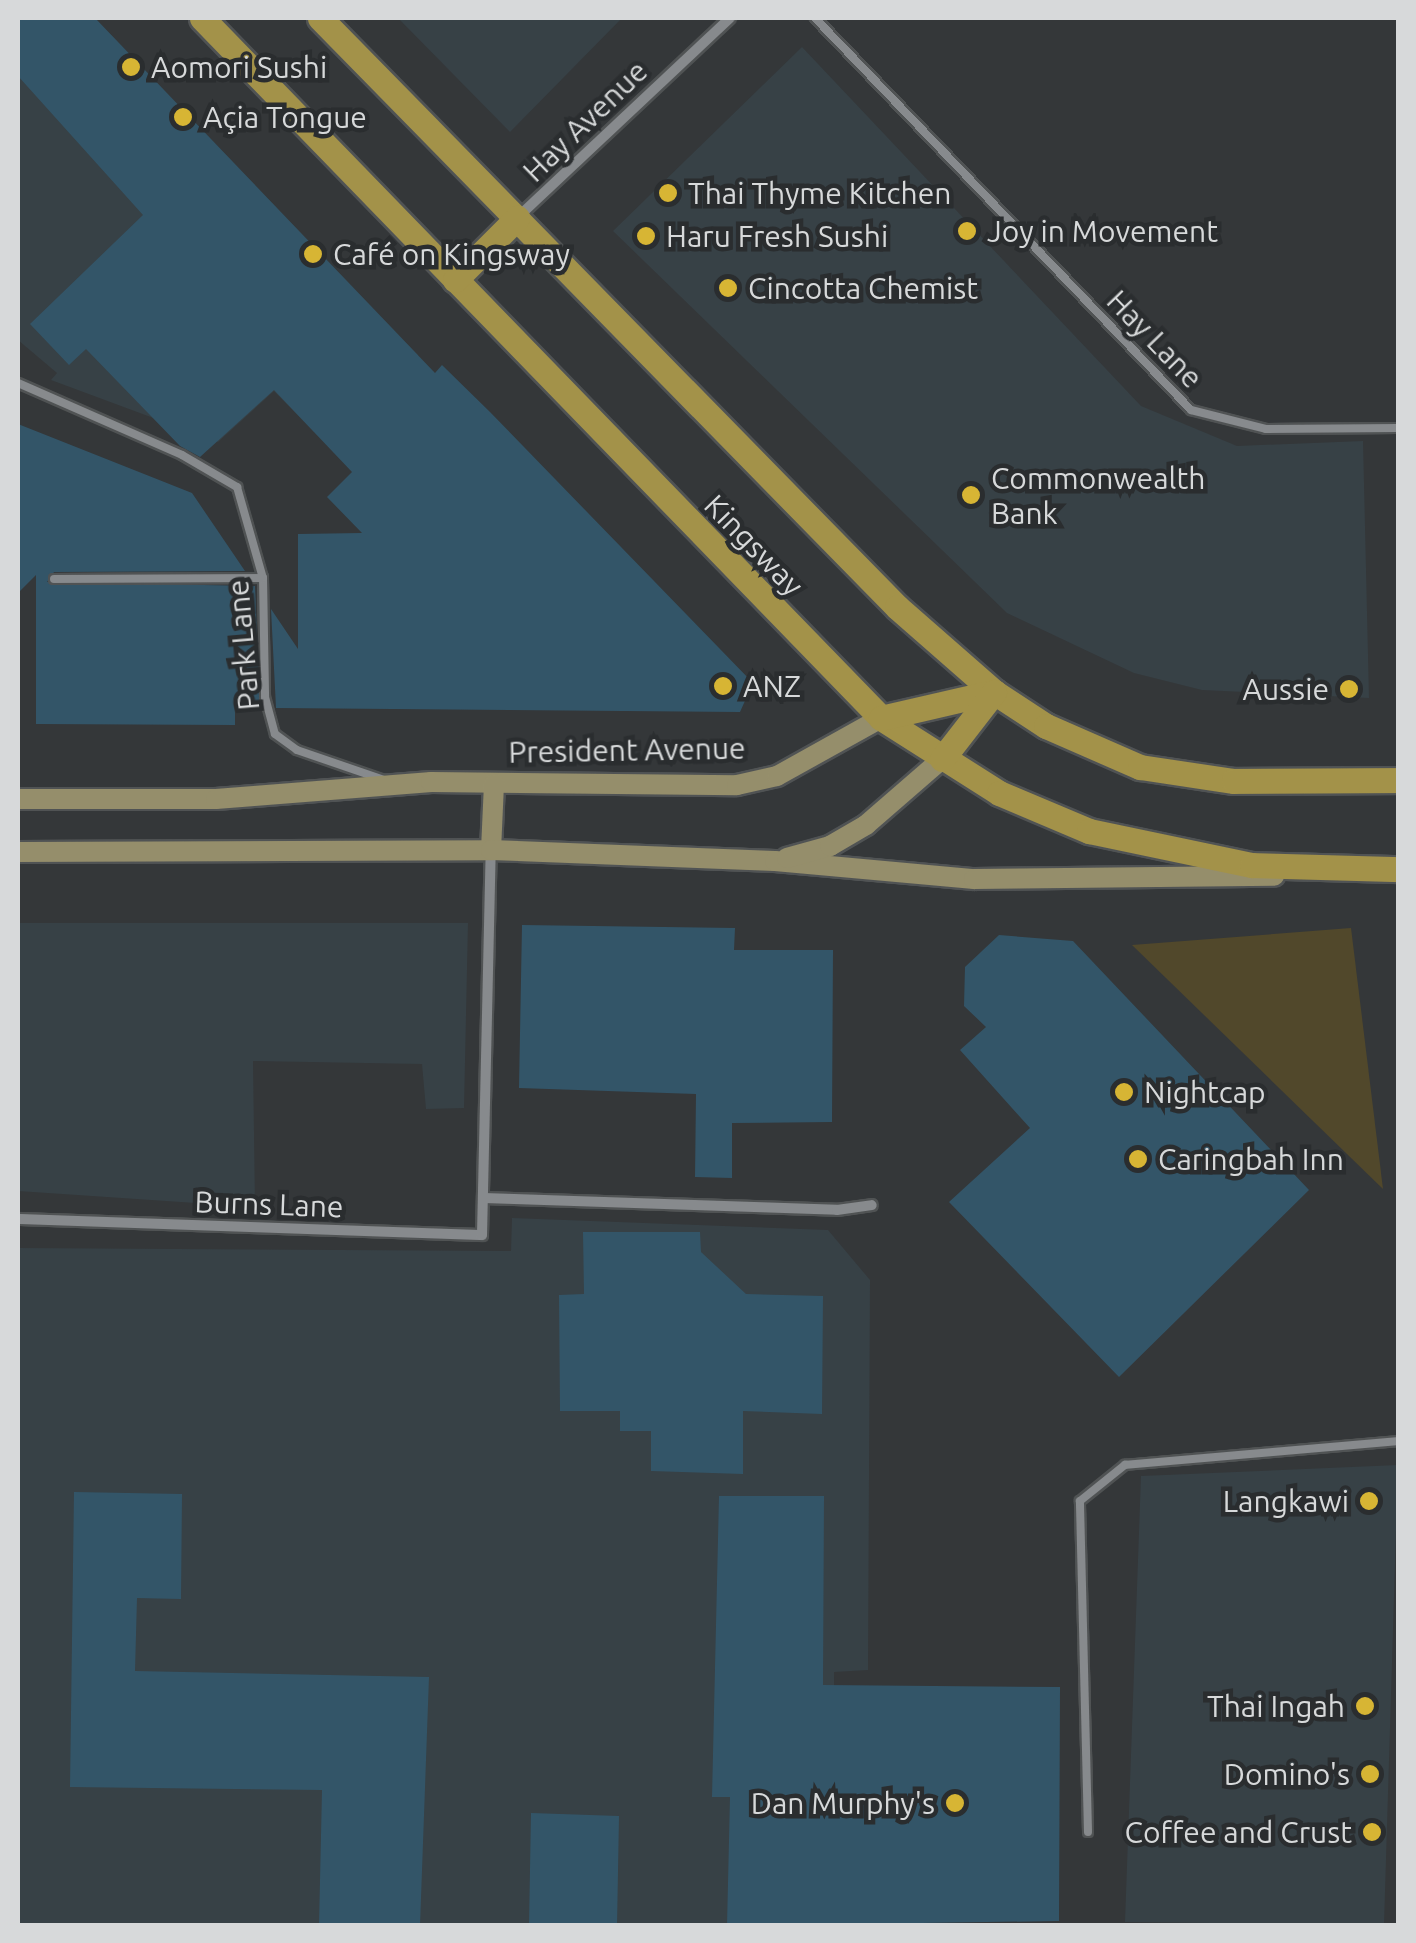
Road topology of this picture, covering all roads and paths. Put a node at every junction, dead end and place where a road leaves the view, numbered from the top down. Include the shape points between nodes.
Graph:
1 (202, 18) edge
2 (320, 18) edge
3 (730, 18) edge
4 (815, 18) edge
5 (516, 218) junction
6 (455, 280) junction
7 (18, 384) edge
8 (1398, 428) edge
9 (264, 578) junction
10 (54, 579) dead end
11 (994, 692) junction
12 (881, 718) junction
13 (942, 759) junction
14 (1398, 780) edge
15 (396, 784) junction
16 (494, 784) junction
17 (18, 800) edge
18 (490, 850) junction
19 (18, 852) edge
20 (775, 861) junction
21 (1398, 869) edge
22 (484, 1198) junction
23 (872, 1205) dead end
24 (18, 1219) edge
25 (1398, 1441) edge
26 (1088, 1832) dead end

1 - 6 main road, Kingsway
2 - 5 main road, Kingsway
3 - 5 street, Hay Avenue
4 - 8 lane, Hay Lane via 1191,410 1266,429
5 - 6 main road
5 - 11 main road, Kingsway via 898,607
6 - 12 main road, Kingsway
7 - 9 lane, Park Lane via 182,455 237,487
9 - 10 lane
9 - 15 lane, Park Lane via 265,697 275,734 297,750
11 - 12 main road, President Avenue
11 - 13 main road
11 - 14 main road, Kingsway via 1046,726 1140,768 1234,781
12 - 13 main road, Kingsway
12 - 16 main road, President Avenue via 760,782
13 - 20 main road via 849,836
13 - 21 main road, Kingsway via 1040,812 1153,848 1252,865
15 - 16 main road, President Avenue
15 - 17 main road, President Avenue via 161,801
16 - 18 main road
18 - 19 main road
18 - 20 main road
18 - 22 street, Burns Lane
20 - 21 main road via 871,873 1110,882
22 - 23 street via 837,1210
22 - 24 street, Burns Lane via 482,1235
25 - 26 lane via 1125,1465 1080,1501

